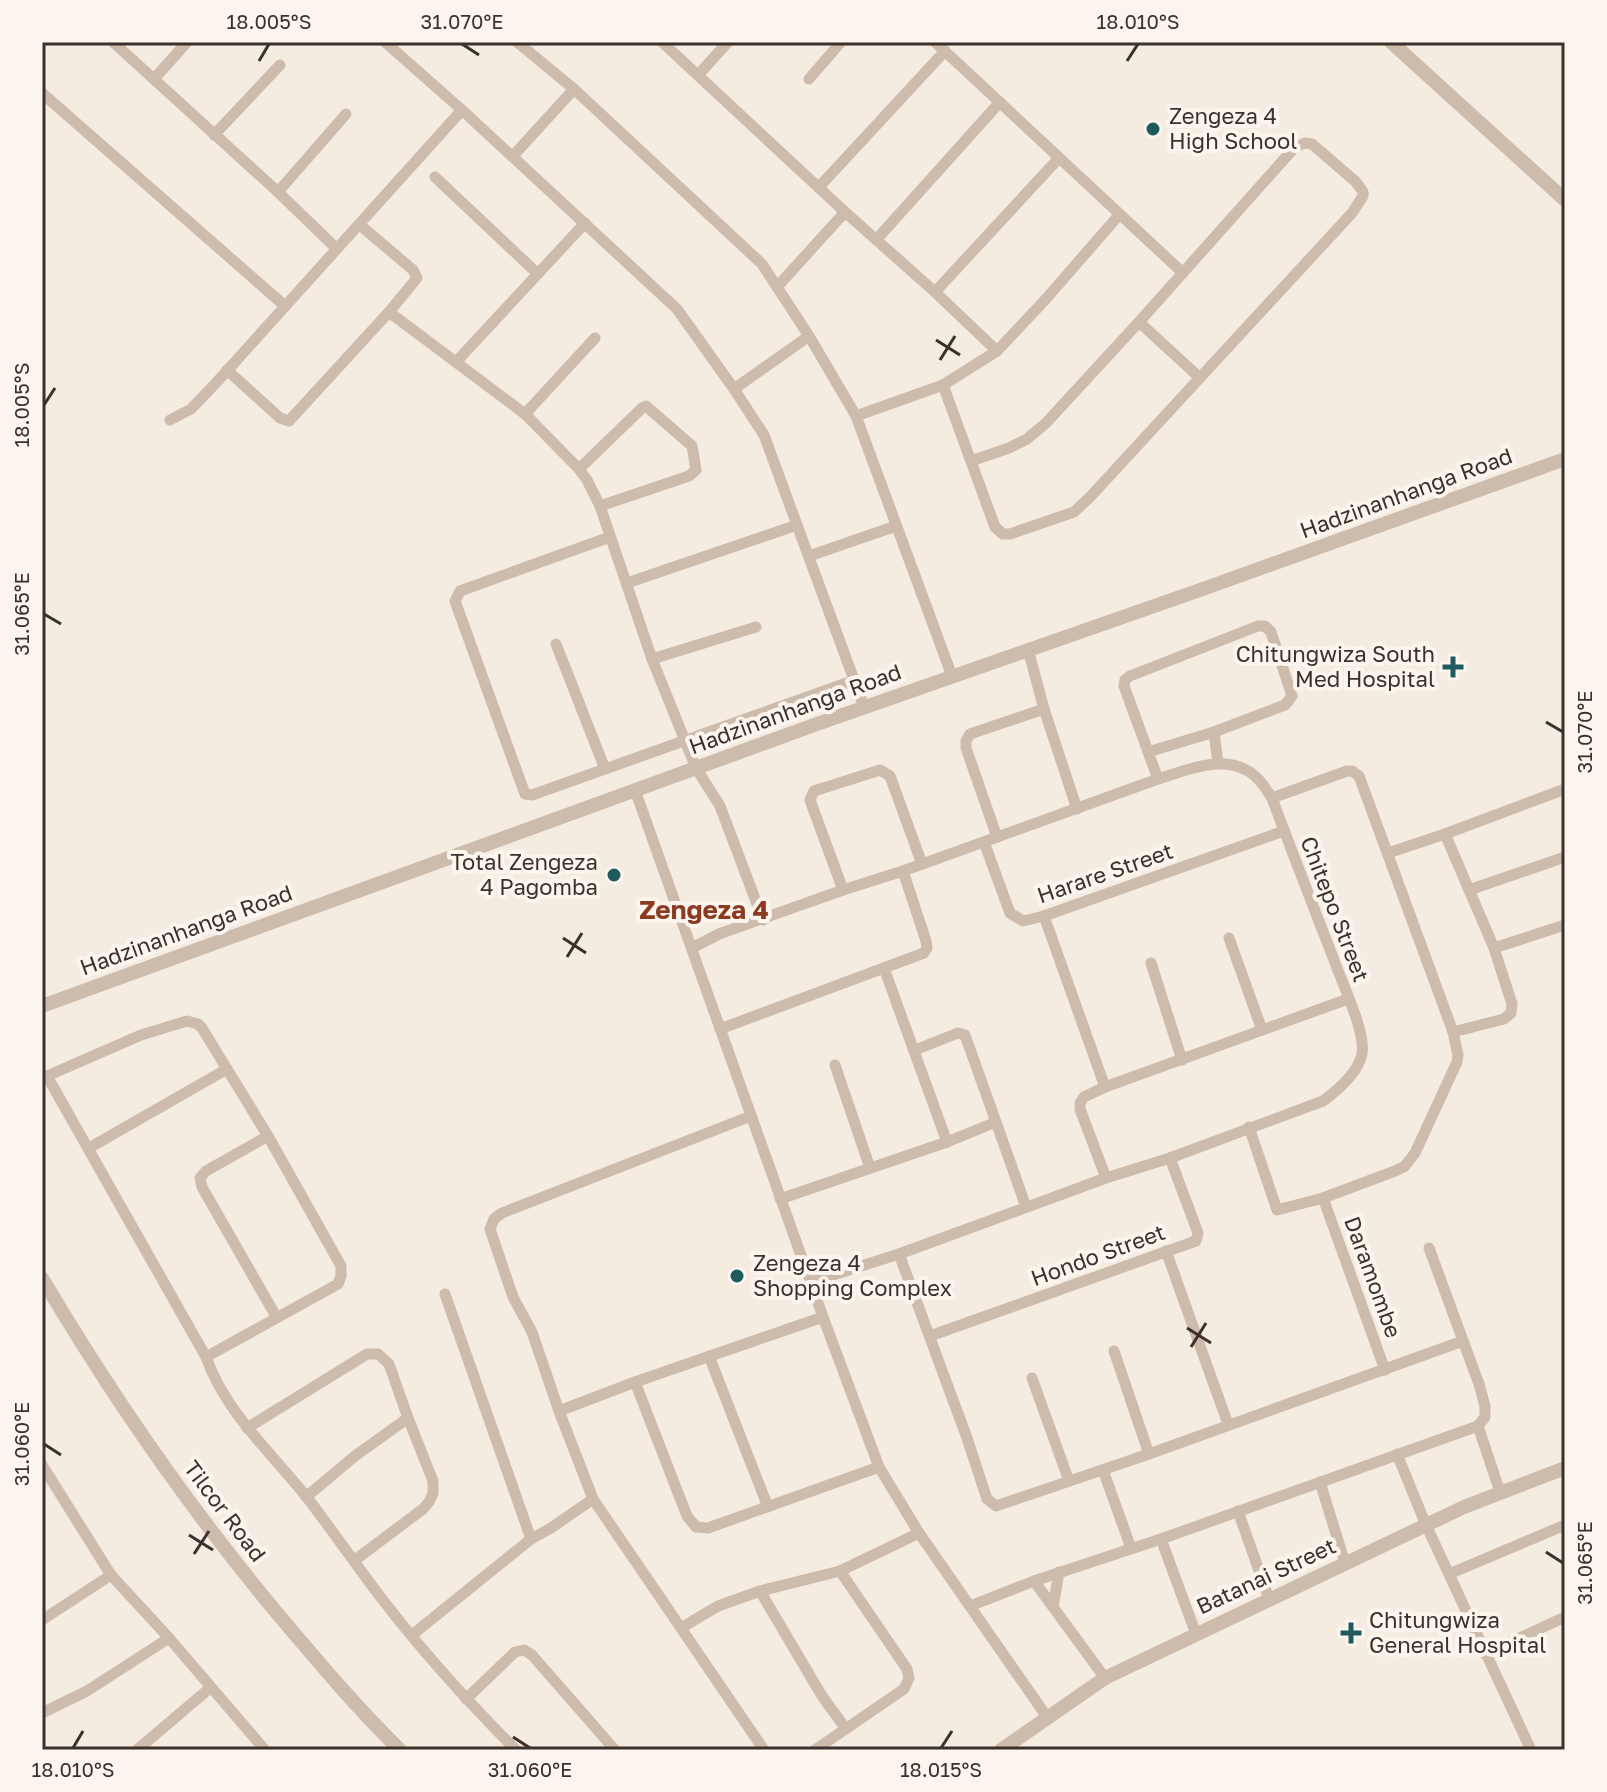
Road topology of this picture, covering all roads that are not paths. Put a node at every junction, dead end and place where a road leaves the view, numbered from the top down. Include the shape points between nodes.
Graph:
1 (113, 42) edge
2 (187, 42) edge
3 (385, 42) edge
4 (517, 42) edge
5 (662, 42) edge
6 (728, 42) edge
7 (841, 42) edge
8 (935, 42) edge
9 (1391, 42) edge
10 (945, 51) junction
11 (280, 65) dead end
12 (699, 74) junction
13 (154, 79) junction
14 (809, 79) dead end
15 (574, 89) junction
16 (42, 93) edge
17 (1000, 102) junction
18 (462, 110) junction
19 (346, 114) dead end
20 (214, 135) junction
21 (513, 156) junction
22 (1059, 158) junction
23 (435, 177) dead end
24 (819, 187) junction
25 (278, 192) junction
26 (1565, 200) edge
27 (845, 212) junction
28 (1119, 215) junction
29 (585, 223) junction
30 (360, 225) junction
31 (876, 240) junction
32 (337, 249) junction
33 (1183, 273) junction
34 (538, 274) junction
35 (777, 287) junction
36 (935, 292) junction
37 (285, 306) junction
38 (389, 312) junction
39 (1139, 322) junction
40 (809, 336) junction
41 (595, 338) dead end
42 (997, 351) junction
43 (456, 362) junction
44 (227, 370) junction
45 (1200, 378) junction
46 (943, 385) junction
47 (734, 389) junction
48 (525, 414) junction
49 (856, 416) junction
50 (170, 420) dead end
51 (1565, 459) edge
52 (971, 461) junction
53 (579, 469) junction
54 (600, 506) junction
55 (797, 525) junction
56 (896, 526) junction
57 (610, 537) junction
58 (809, 556) junction
59 (627, 583) junction
60 (756, 627) dead end
61 (556, 644) dead end
62 (1028, 649) junction
63 (652, 659) junction
64 (952, 676) junction
65 (855, 680) junction
66 (864, 707) junction
67 (1044, 709) junction
68 (1214, 732) junction
69 (685, 740) junction
70 (1148, 752) junction
71 (1218, 763) junction
72 (696, 768) junction
73 (605, 769) junction
74 (1158, 779) junction
75 (1565, 789) edge
76 (635, 790) junction
77 (1272, 798) junction
78 (1077, 809) junction
79 (1284, 831) junction
80 (1445, 834) junction
81 (997, 837) junction
82 (984, 842) junction
83 (1388, 853) junction
84 (1565, 857) edge
85 (922, 864) junction
86 (903, 871) junction
87 (843, 890) junction
88 (1469, 890) junction
89 (1044, 916) junction
90 (763, 920) junction
91 (1565, 925) edge
92 (1229, 938) dead end
93 (692, 948) junction
94 (1494, 948) junction
95 (1151, 963) dead end
96 (884, 968) junction
97 (1348, 999) junction
98 (42, 1006) edge
99 (720, 1029) junction
100 (1262, 1030) junction
101 (1453, 1032) junction
102 (915, 1050) junction
103 (1182, 1060) junction
104 (835, 1065) dead end
105 (227, 1069) junction
106 (1105, 1087) junction
107 (751, 1116) junction
108 (996, 1122) junction
109 (1249, 1127) junction
110 (268, 1136) junction
111 (947, 1142) junction
112 (89, 1148) junction
113 (1170, 1158) junction
114 (870, 1168) junction
115 (1106, 1178) junction
116 (1323, 1198) junction
117 (780, 1199) junction
118 (1026, 1207) junction
119 (1429, 1248) dead end
120 (1166, 1251) junction
121 (899, 1254) junction
122 (42, 1278) edge
123 (811, 1282) junction
124 (445, 1294) dead end
125 (823, 1317) junction
126 (277, 1318) junction
127 (930, 1336) junction
128 (1463, 1341) junction
129 (1114, 1351) dead end
130 (709, 1356) junction
131 (206, 1357) junction
132 (1385, 1370) junction
133 (1032, 1378) dead end
134 (635, 1382) junction
135 (559, 1411) junction
136 (408, 1418) junction
137 (1228, 1424) junction
138 (1478, 1426) junction
139 (247, 1428) junction
140 (1149, 1454) junction
141 (1397, 1454) junction
142 (42, 1465) edge
143 (879, 1467) junction
144 (1565, 1468) edge
145 (1103, 1470) junction
146 (1069, 1481) junction
147 (1320, 1482) junction
148 (1500, 1492) junction
149 (306, 1497) junction
150 (593, 1499) junction
151 (768, 1507) junction
152 (1238, 1511) junction
153 (1426, 1525) junction
154 (1565, 1525) edge
155 (919, 1533) junction
156 (531, 1539) junction
157 (1161, 1539) junction
158 (1131, 1548) junction
159 (355, 1560) junction
160 (1345, 1563) junction
161 (840, 1571) junction
162 (1059, 1572) junction
163 (1449, 1574) junction
164 (111, 1575) junction
165 (1034, 1581) junction
166 (760, 1591) junction
167 (1269, 1599) junction
168 (970, 1606) junction
169 (1053, 1607) junction
170 (1565, 1617) edge
171 (42, 1620) edge
172 (681, 1628) junction
173 (1196, 1634) junction
174 (412, 1635) junction
175 (169, 1638) junction
176 (1485, 1654) junction
177 (1105, 1678) junction
178 (210, 1688) junction
179 (466, 1699) junction
180 (42, 1713) edge
181 (1047, 1717) junction
182 (846, 1729) junction
183 (137, 1750) edge
184 (265, 1750) edge
185 (400, 1750) edge
186 (516, 1750) edge
187 (615, 1750) edge
188 (764, 1750) edge
189 (815, 1750) edge
190 (1001, 1750) edge
191 (1531, 1750) edge

1 - 13 street
2 - 13 street
3 - 18 street
4 - 15 street
5 - 12 street
6 - 12 street
7 - 14 street
8 - 10 street
9 - 26 street
10 - 17 street
10 - 24 street
11 - 20 street
12 - 24 street
13 - 20 street
15 - 21 street
15 - 35 street via 762,264
16 - 37 street
17 - 22 street
17 - 31 street
18 - 21 street
18 - 30 street
19 - 25 street
20 - 25 street
21 - 29 street
22 - 28 street
22 - 36 street
23 - 34 street
24 - 27 street
25 - 32 street
27 - 31 street
27 - 35 street
28 - 33 street
28 - 42 street
29 - 34 street
29 - 47 street via 677,309
30 - 32 street
30 - 38 street via 417,278
31 - 36 street
32 - 37 street
33 - 39 street
33 - 45 street via 1300,144 1312,144 1363,192 1352,213
34 - 43 street
35 - 40 street
36 - 42 street
37 - 44 street
38 - 43 street
38 - 44 street via 289,421
39 - 45 street
39 - 52 street via 1027,439
40 - 47 street
40 - 49 street
41 - 48 street
42 - 46 street
43 - 48 street
44 - 50 street via 191,409
45 - 52 street via 1090,497 1062,517 1010,534 999,531
46 - 49 street
46 - 52 street
47 - 55 street via 764,435
48 - 53 street
49 - 56 street
51 - 62 street, Hadzinanhanga Road
53 - 54 street
53 - 54 street via 646,406 692,446 696,470 689,476
54 - 57 street
55 - 58 street
55 - 59 street
56 - 58 street
56 - 64 street
57 - 59 street
57 - 73 street via 460,591 455,601 525,794
58 - 65 street
59 - 63 street
60 - 63 street
61 - 73 street
62 - 64 street, Hadzinanhanga Road
62 - 67 street
63 - 69 street
64 - 66 street, Hadzinanhanga Road
65 - 66 street
65 - 69 street
66 - 72 street, Hadzinanhanga Road
67 - 78 street
67 - 81 street via 967,738
68 - 70 street
68 - 70 street via 1290,700 1288,680 1265,626 1127,678 1124,686
68 - 71 street
69 - 72 street
69 - 73 street
70 - 74 street
71 - 74 street
71 - 77 street, Chitepo Street via 1245,769
72 - 76 street, Hadzinanhanga Road
72 - 90 street via 720,806
74 - 78 street
75 - 80 street
76 - 93 street
76 - 98 street, Hadzinanhanga Road
77 - 79 street, Chitepo Street
77 - 83 street via 1347,771 1355,773
78 - 81 street
79 - 89 street, Harare Street
79 - 97 street, Chitepo Street
80 - 83 street
80 - 88 street
81 - 82 street
82 - 85 street
82 - 89 street, Harare Street via 1010,913 1023,921
83 - 101 street
84 - 88 street
85 - 86 street
85 - 87 street via 890,776 880,770 814,791 810,800
86 - 87 street
86 - 96 street via 927,948 922,955
87 - 90 street
88 - 94 street
89 - 106 street
90 - 93 street
91 - 94 street
92 - 100 street
93 - 99 street
94 - 101 street via 1511,1013
95 - 103 street
96 - 99 street
96 - 102 street
97 - 100 street
97 - 109 street, Chitepo Street via 1362,1045 1352,1074 1315,1105
99 - 107 street
100 - 103 street
101 - 116 street via 1458,1059 1410,1160 1395,1171
102 - 108 street via 965,1035
102 - 111 street
103 - 106 street
104 - 114 street
105 - 110 street
105 - 112 street
105 - 112 street via 202,1028 187,1021 47,1076
106 - 115 street via 1084,1097 1080,1109
107 - 117 street
107 - 135 street via 494,1219 490,1229 513,1297 532,1332
108 - 111 street
108 - 118 street
109 - 113 street, Chitepo Street
109 - 116 street via 1277,1210
110 - 126 street via 341,1266 338,1284
110 - 126 street via 200,1178
111 - 114 street
112 - 131 street
113 - 115 street, Chitepo Street
113 - 120 street, Hondo Street via 1198,1233 1196,1241
114 - 117 street
115 - 118 street, Chitepo Street
116 - 132 street, Daramombe
117 - 123 street
118 - 121 street, Chitepo Street
119 - 128 street
120 - 127 street, Hondo Street
120 - 137 street
121 - 123 street, Chitepo Street
121 - 127 street
122 - 185 street, Tilcor Road via 186,1498 309,1652
123 - 125 street
124 - 156 street
125 - 130 street
125 - 143 street
126 - 131 street
127 - 146 street via 989,1501 1000,1505
128 - 132 street
128 - 138 street via 1485,1406
129 - 140 street
130 - 134 street
130 - 151 street
131 - 139 street
132 - 137 street
133 - 146 street
134 - 135 street
134 - 151 street via 687,1516 696,1527 708,1528
135 - 150 street
136 - 139 street via 389,1364 378,1354 367,1354
136 - 149 street
136 - 159 street via 433,1493 423,1509
137 - 140 street
138 - 141 street
138 - 148 street
139 - 149 street
140 - 145 street
141 - 147 street
141 - 153 street
142 - 164 street
143 - 151 street
143 - 155 street
144 - 148 street, Batanai Street
145 - 146 street
145 - 158 street
147 - 152 street
147 - 160 street
148 - 153 street, Batanai Street
149 - 159 street
150 - 156 street
150 - 172 street
152 - 157 street
152 - 167 street
153 - 160 street, Batanai Street
153 - 163 street
154 - 163 street
155 - 161 street
155 - 168 street
156 - 174 street
157 - 158 street
157 - 173 street
158 - 162 street
159 - 174 street
160 - 167 street, Batanai Street
161 - 166 street
161 - 182 street via 909,1678 904,1689
162 - 165 street
162 - 169 street
163 - 176 street
164 - 171 street
164 - 175 street
165 - 168 street
165 - 169 street
166 - 172 street via 718,1606
166 - 182 street
167 - 173 street, Batanai Street
168 - 181 street
169 - 177 street
170 - 176 street
172 - 188 street
173 - 177 street, Batanai Street
174 - 179 street
175 - 178 street
175 - 180 street
176 - 191 street
177 - 181 street, Batanai Street
178 - 183 street
178 - 184 street
179 - 186 street
179 - 187 street via 515,1652 529,1652
181 - 190 street, Batanai Street
182 - 189 street

